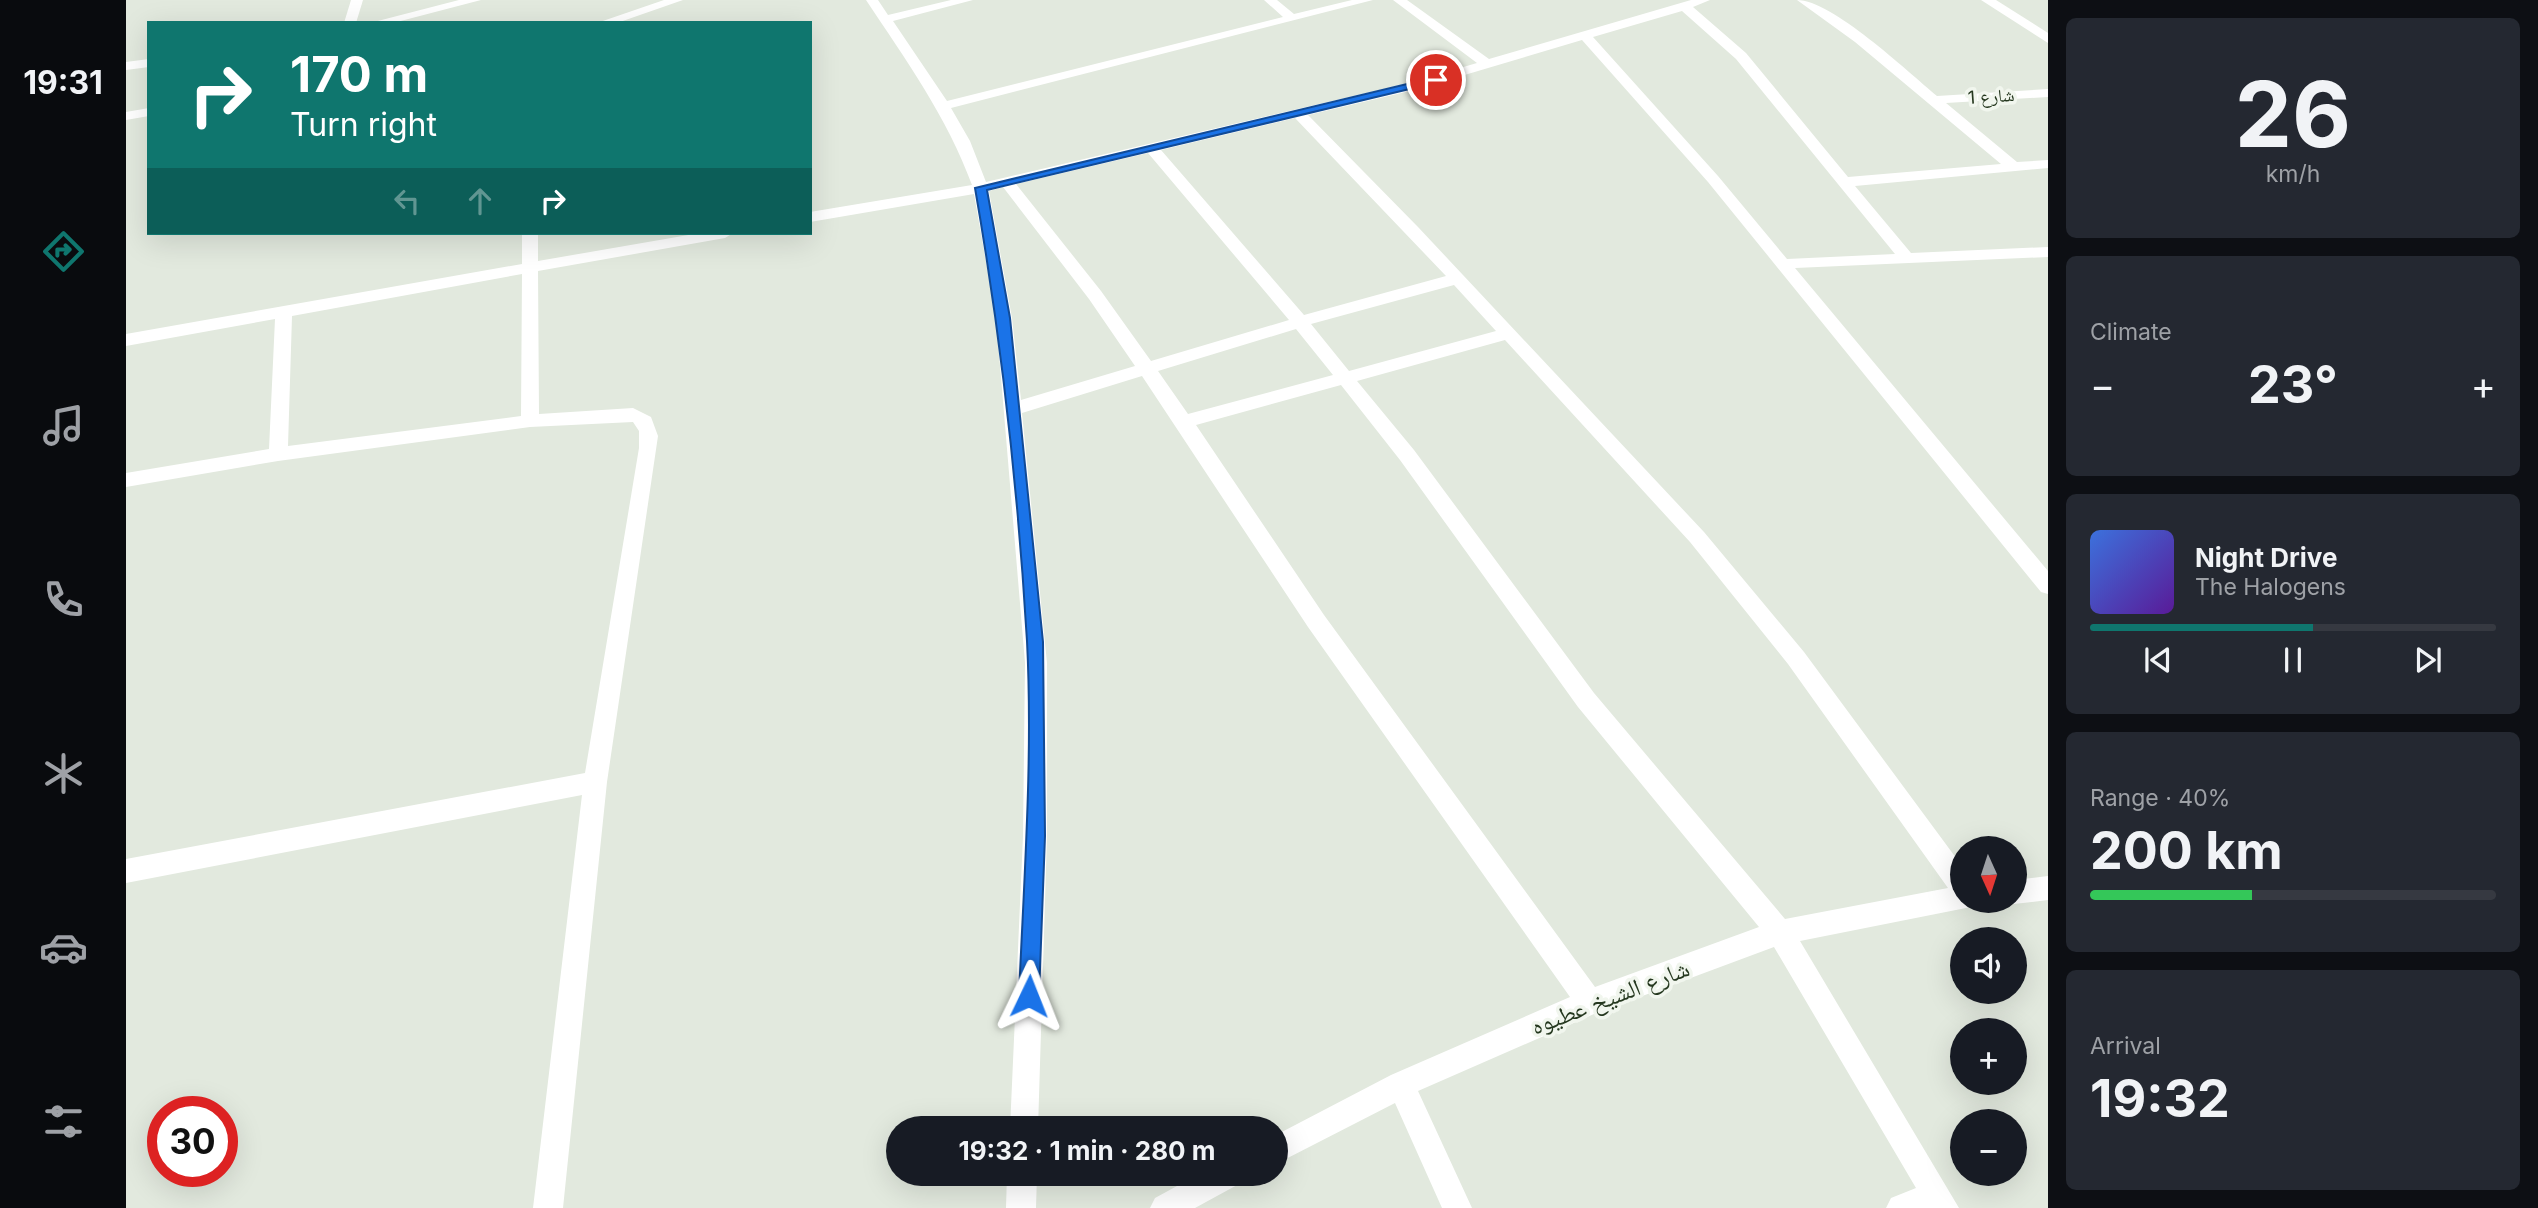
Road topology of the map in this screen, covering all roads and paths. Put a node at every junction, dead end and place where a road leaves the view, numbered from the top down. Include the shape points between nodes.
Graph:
1 (357, 0) edge
2 (475, 0) edge
3 (677, 0) edge
4 (872, 0) edge
5 (967, 0) edge
6 (1270, 0) edge
7 (1367, 0) edge
8 (1399, 0) edge
9 (1704, 0) edge
10 (1803, 0) edge
11 (1987, 0) edge
12 (1684, 6) junction
13 (886, 19) junction
14 (1292, 19) junction
15 (351, 21) edge
16 (385, 21) edge
17 (609, 21) edge
18 (2041, 29) edge
19 (1584, 35) junction
20 (2048, 39) edge
21 (147, 63) edge
22 (1489, 65) junction
23 (126, 66) edge
24 (2048, 93) edge
25 (1934, 100) junction
26 (944, 106) junction
27 (147, 112) edge
28 (1298, 113) junction
29 (126, 116) edge
30 (1152, 148) junction
31 (2048, 164) edge
32 (2014, 167) junction
33 (1844, 182) junction
34 (1007, 183) junction
35 (981, 188) junction
36 (812, 217) edge
37 (530, 235) edge
38 (713, 235) edge
39 (2048, 252) edge
40 (1908, 260) junction
41 (1781, 264) junction
42 (532, 268) junction
43 (1455, 279) junction
44 (284, 312) junction
45 (1300, 322) junction
46 (1507, 334) junction
47 (126, 340) edge
48 (1146, 368) junction
49 (1345, 377) junction
50 (1013, 409) junction
51 (530, 421) junction
52 (1184, 422) junction
53 (278, 454) junction
54 (126, 480) edge
55 (2048, 586) edge
56 (595, 782) junction
57 (1950, 870) edge
58 (126, 872) edge
59 (2048, 888) edge
60 (2027, 890) edge
61 (1950, 900) edge
62 (1780, 933) junction
63 (1590, 1002) junction
64 (1401, 1085) junction
65 (1024, 1116) edge
66 (1288, 1144) edge
67 (1022, 1186) edge
68 (1206, 1186) edge
69 (1939, 1201) edge
70 (548, 1208) edge
71 (1021, 1208) edge
72 (1165, 1208) edge
73 (1457, 1208) edge
74 (1901, 1208) edge

1 - 15 street
2 - 16 street
3 - 17 street
4 - 13 street
5 - 13 street
6 - 14 street
7 - 14 street
8 - 22 street
9 - 12 street
10 - 25 street via 1860,39
11 - 18 street
12 - 19 street
12 - 33 street via 1741,56
13 - 26 street
14 - 26 street
18 - 20 street
19 - 22 street
19 - 41 street via 1689,150
21 - 23 street
22 - 28 street
24 - 25 street, شارع 1
25 - 32 street
26 - 35 street
27 - 29 street
28 - 30 street
28 - 43 street
30 - 34 street
30 - 45 street
31 - 32 street
32 - 33 street
33 - 40 street
34 - 35 street
34 - 48 street
35 - 36 street
35 - 50 street via 1004,318
37 - 42 street
38 - 42 street
39 - 40 street
40 - 41 street
41 - 55 street
42 - 44 street
42 - 51 street
43 - 45 street
43 - 46 street
44 - 47 street
44 - 53 street
45 - 48 street
45 - 49 street
46 - 49 street
46 - 57 street via 1697,537 1746,596
48 - 50 street
48 - 52 street
49 - 52 street
49 - 62 street via 1408,455 1586,700
50 - 65 street via 1036,663
51 - 53 street
51 - 56 street via 633,414 649,426
52 - 63 street via 1316,621
53 - 54 street
56 - 58 street
56 - 70 street
59 - 60 street
61 - 62 street, شارع الشيخ عطيوه
62 - 63 street, شارع الشيخ عطيوه
62 - 69 street
63 - 64 street, شارع الشيخ عطيوه
64 - 66 street, شارع الشيخ عطيوه
64 - 73 street
67 - 71 street
68 - 72 street
69 - 74 street

